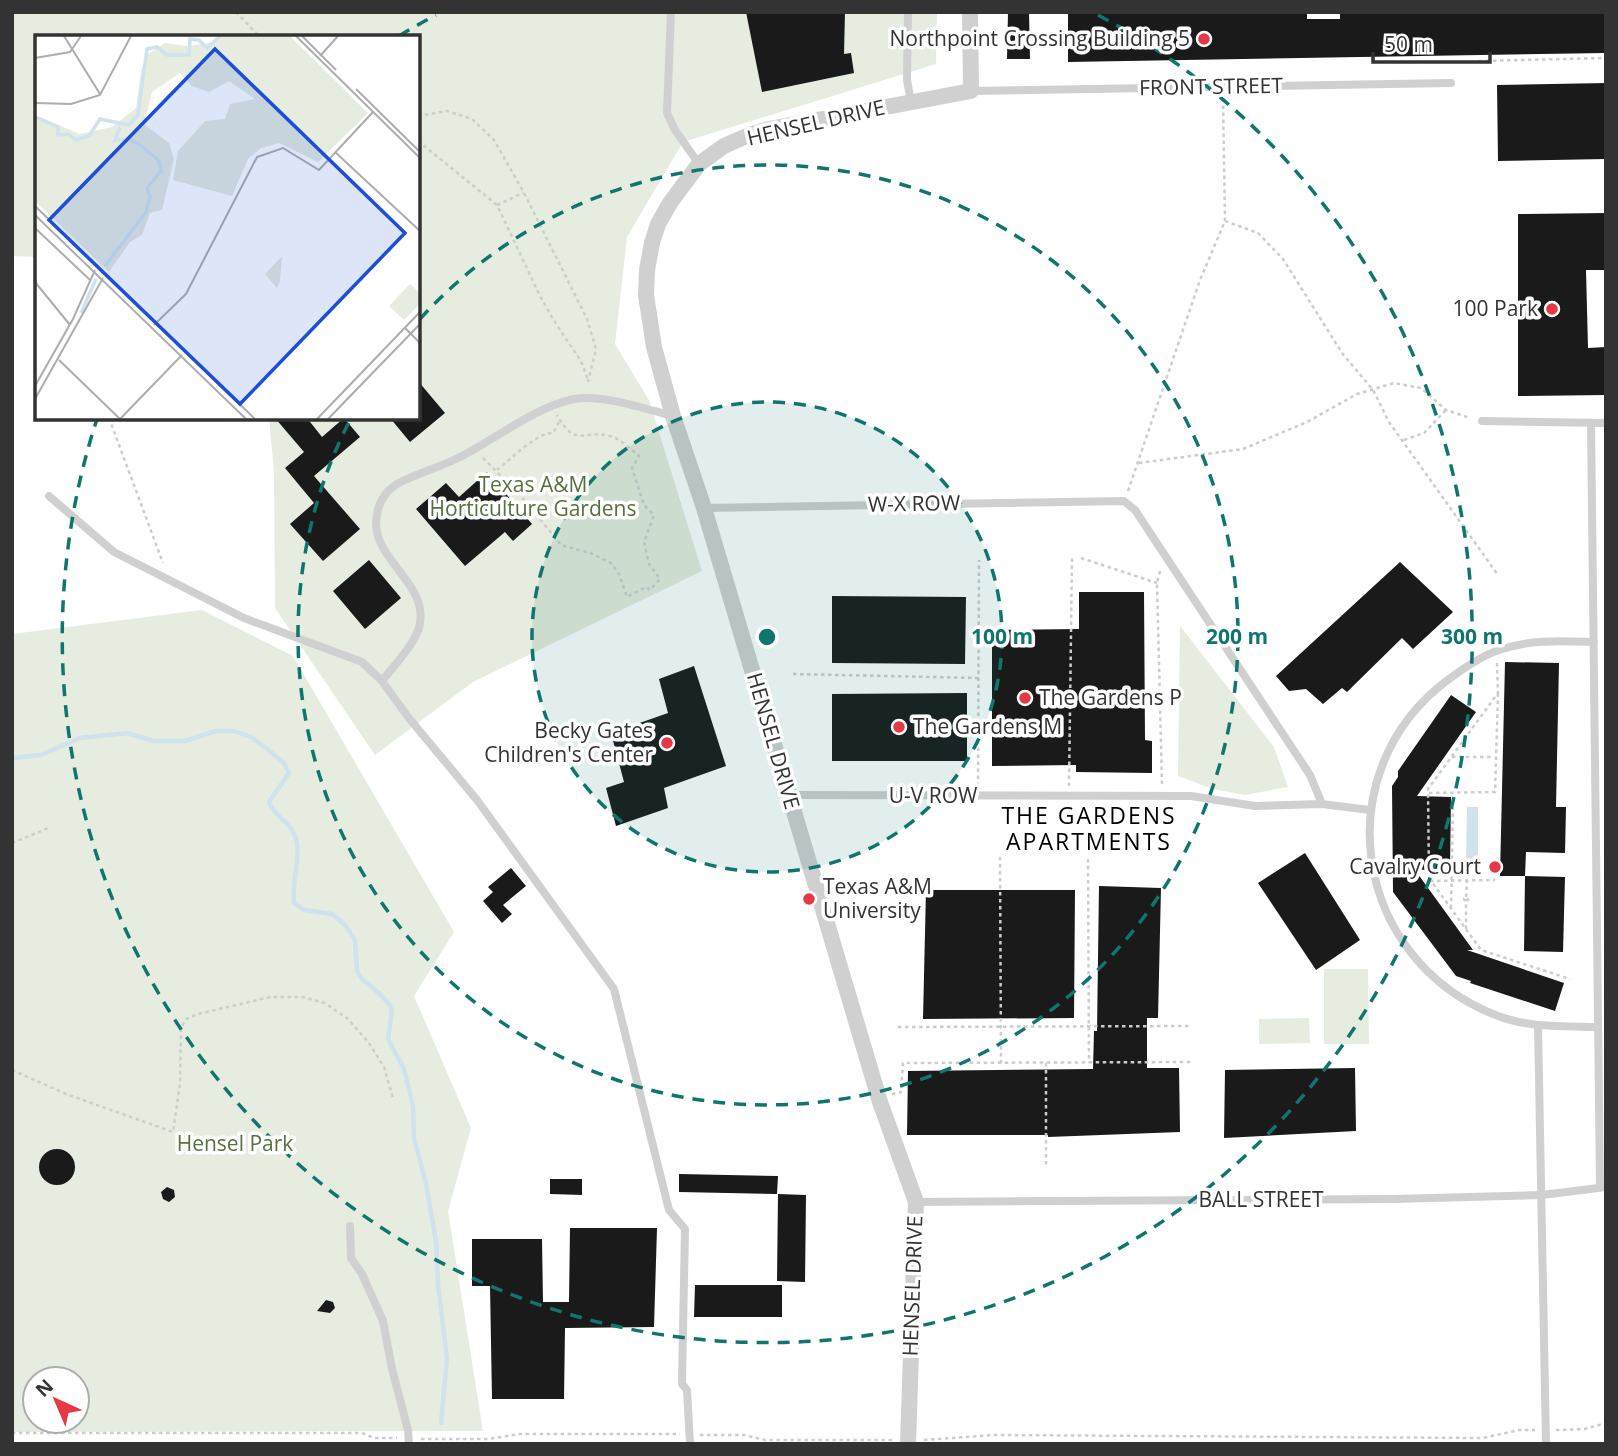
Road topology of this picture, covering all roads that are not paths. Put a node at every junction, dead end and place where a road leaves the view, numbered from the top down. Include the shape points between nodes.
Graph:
1 (671, 12) edge
2 (908, 12) edge
3 (970, 12) edge
4 (1451, 83) dead end
5 (971, 91) junction
6 (911, 102) junction
7 (699, 164) junction
8 (673, 416) junction
9 (1482, 421) road end
10 (1591, 423) junction
11 (1606, 423) edge
12 (49, 496) dead end
13 (704, 508) junction
14 (1594, 642) junction
15 (382, 681) junction
16 (789, 795) junction
17 (1322, 804) junction
18 (1370, 810) junction
19 (1601, 869) edge
20 (1538, 1026) junction
21 (1598, 1027) junction
22 (1603, 1187) edge
23 (1542, 1195) junction
24 (916, 1202) junction
25 (350, 1226) dead end
26 (409, 1444) edge
27 (690, 1444) edge
28 (908, 1444) edge
29 (1546, 1444) edge

1 - 7 lane via 667,113
2 - 6 lane
3 - 5 street
4 - 5 lane, FRONT STREET
5 - 6 street, HENSEL DRIVE
6 - 7 street, HENSEL DRIVE via 769,129 723,146
7 - 8 street, HENSEL DRIVE via 659,224 647,271 648,315
8 - 13 street, HENSEL DRIVE
8 - 15 lane via 592,397 572,399 386,493 375,527 379,541 421,605 420,626
9 - 10 lane
10 - 11 lane
10 - 14 lane
12 - 15 lane via 114,551 244,618 362,662
13 - 16 street, HENSEL DRIVE
13 - 17 lane, W-X ROW via 1124,501 1135,510 1310,775
14 - 18 lane via 1519,644 1465,667 1413,710 1395,737 1379,772
14 - 19 lane
15 - 27 lane via 477,800 614,989 669,1210 685,1229 682,1384 687,1390
16 - 17 lane, U-V ROW via 1191,796 1255,806
16 - 24 street, HENSEL DRIVE via 879,1098
17 - 18 lane, U-V ROW
18 - 20 lane via 1374,881 1388,918 1412,954 1464,1000 1499,1017
19 - 21 lane
20 - 21 lane
20 - 23 lane
21 - 22 lane
22 - 23 lane, BALL STREET
23 - 24 lane, BALL STREET
23 - 29 lane
24 - 28 street, HENSEL DRIVE
25 - 26 lane via 351,1258 383,1321

